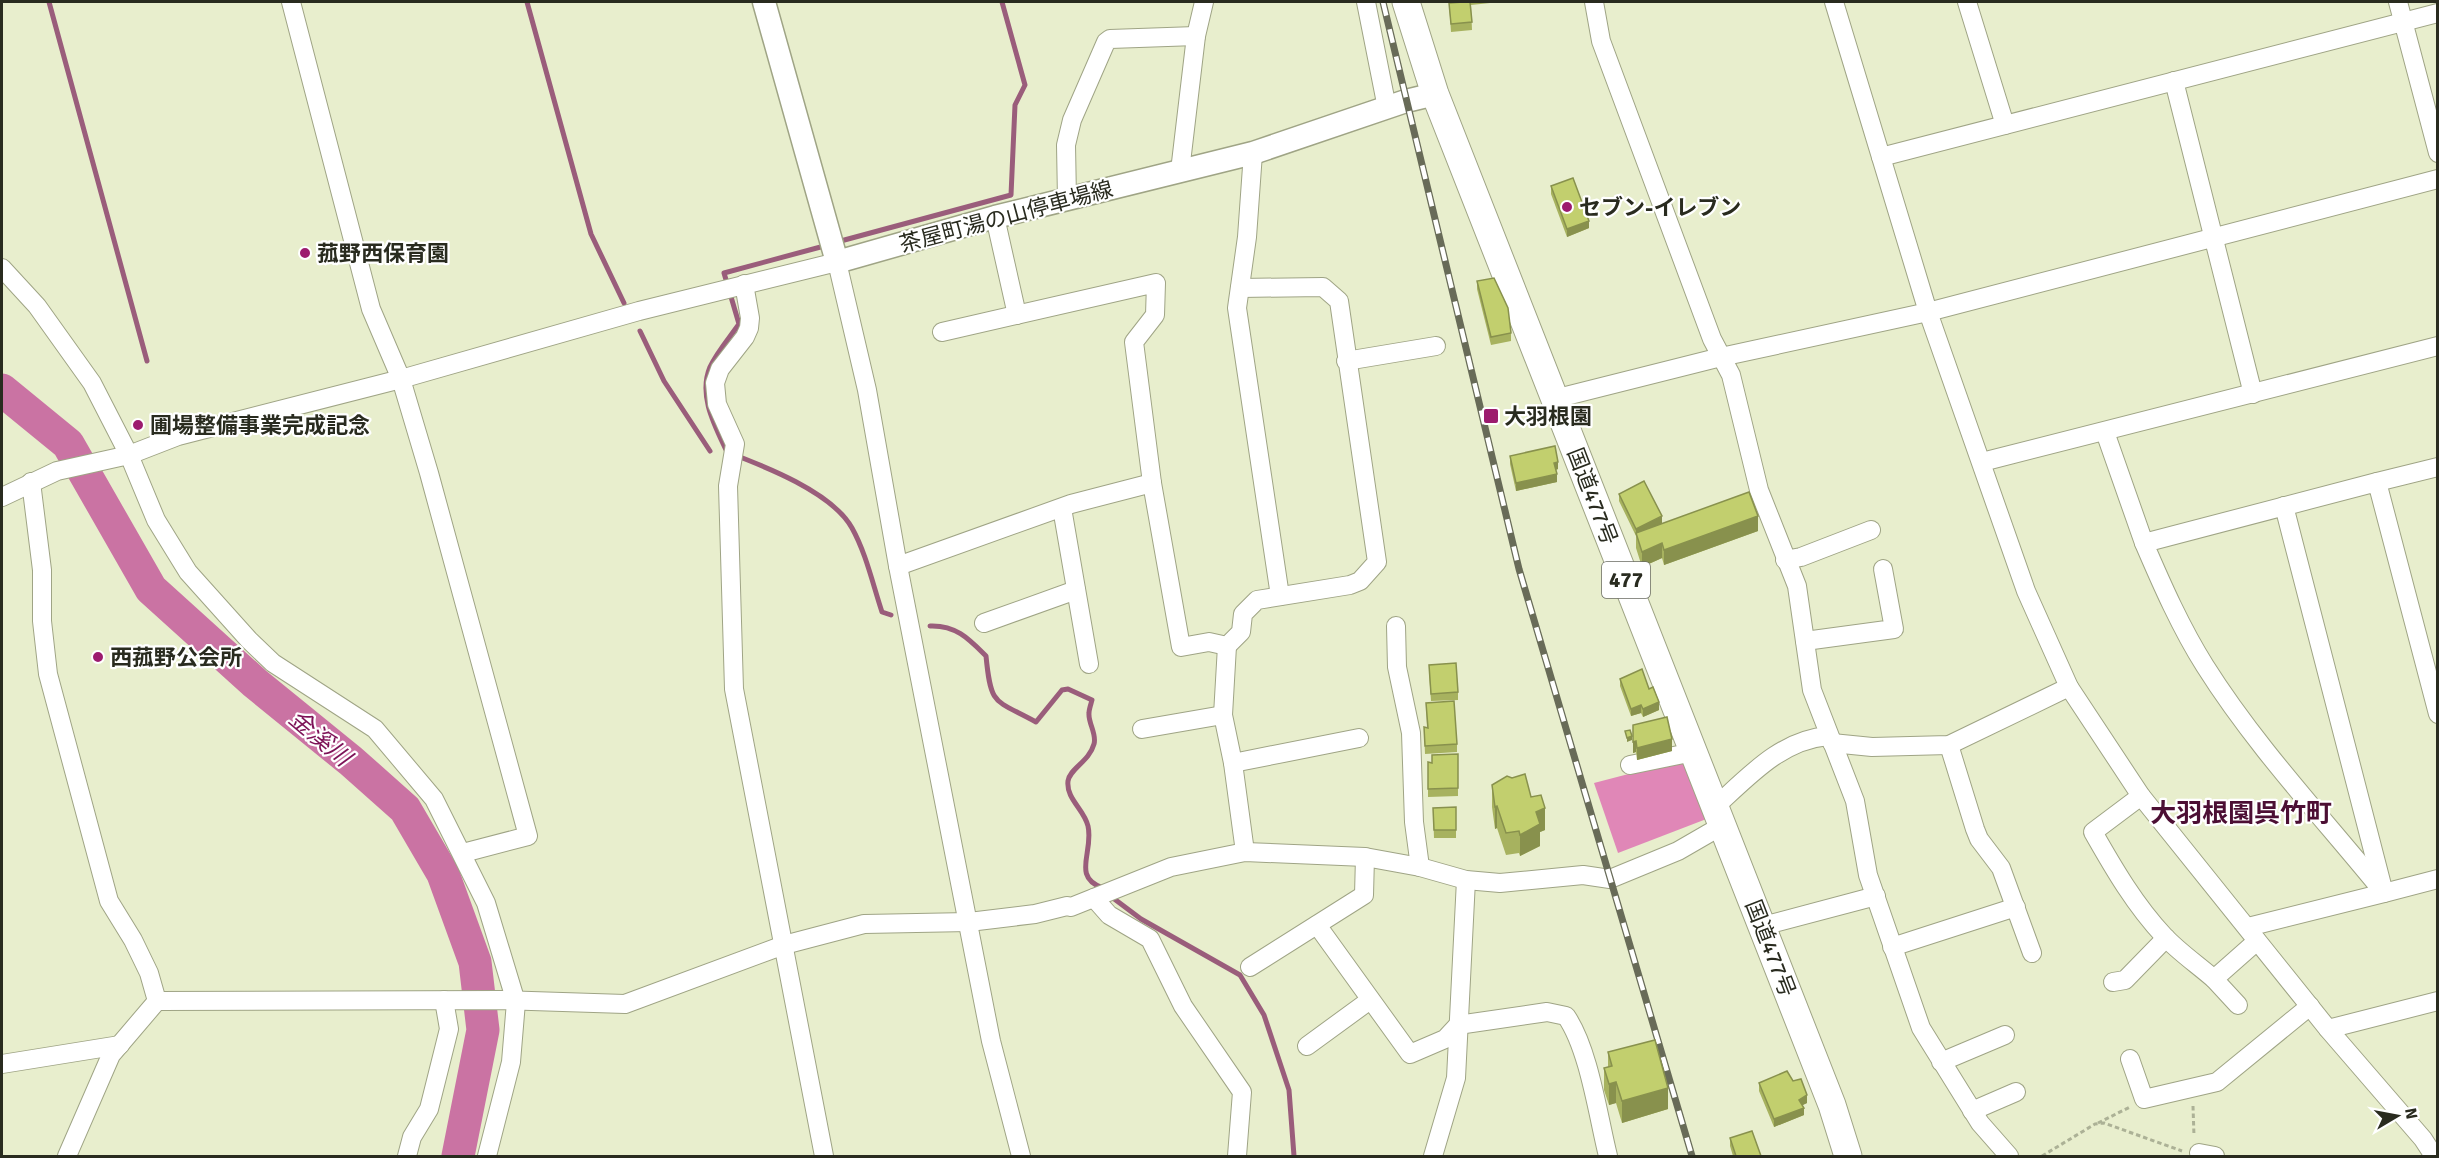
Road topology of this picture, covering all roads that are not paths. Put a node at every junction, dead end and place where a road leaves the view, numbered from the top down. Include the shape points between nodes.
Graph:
1 (291, 2) edge
2 (764, 2) edge
3 (1204, 2) edge
4 (1366, 2) edge
5 (1406, 2) edge
6 (1594, 2) edge
7 (1834, 2) edge
8 (1967, 2) edge
9 (2398, 2) edge
10 (2438, 14) edge
11 (2403, 22) junction
12 (1196, 36) junction
13 (2174, 81) junction
14 (1435, 94) junction
15 (1387, 108) junction
16 (2005, 125) junction
17 (1253, 153) junction
18 (2438, 153) edge
19 (1881, 157) junction
20 (1180, 171) junction
21 (2438, 179) edge
22 (1067, 199) junction
23 (995, 217) junction
24 (2214, 238) junction
25 (836, 259) junction
26 (2, 268) edge
27 (742, 285) junction
28 (1240, 288) junction
29 (1928, 312) junction
30 (1017, 315) junction
31 (942, 332) dead end
32 (1436, 346) dead end
33 (2438, 346) edge
34 (1721, 357) junction
35 (1346, 361) junction
36 (401, 379) junction
37 (2253, 394) junction
38 (1554, 399) junction
39 (2105, 432) junction
40 (120, 456) junction
41 (1982, 462) junction
42 (2438, 467) edge
43 (35, 480) junction
44 (2377, 482) junction
45 (1152, 483) junction
46 (2, 497) edge
47 (2284, 506) junction
48 (1062, 508) junction
49 (1871, 530) dead end
50 (2144, 543) junction
51 (1785, 560) junction
52 (898, 566) junction
53 (1883, 569) dead end
54 (1076, 590) junction
55 (1280, 596) junction
56 (984, 623) dead end
57 (1396, 626) dead end
58 (1805, 641) junction
59 (1227, 646) junction
60 (1089, 664) dead end
61 (2069, 687) junction
62 (2438, 714) edge
63 (1222, 715) junction
64 (1142, 729) dead end
65 (1359, 738) dead end
66 (1830, 739) junction
67 (1949, 746) junction
68 (1693, 752) junction
69 (1233, 762) junction
70 (1630, 765) dead end
71 (2141, 796) junction
72 (1719, 816) junction
73 (1245, 852) junction
74 (463, 853) junction
75 (1365, 857) junction
76 (1420, 867) junction
77 (2438, 879) edge
78 (1466, 880) junction
79 (2384, 893) junction
80 (1876, 896) junction
81 (1097, 898) junction
82 (2016, 907) junction
83 (969, 922) junction
84 (1317, 925) junction
85 (1763, 926) junction
86 (2252, 934) junction
87 (2166, 938) junction
88 (783, 945) junction
89 (1892, 947) junction
90 (2032, 953) dead end
91 (1250, 967) dead end
92 (2214, 979) junction
93 (2113, 982) dead end
94 (447, 1000) junction
95 (1370, 1000) junction
96 (157, 1001) junction
97 (509, 1001) junction
98 (2438, 1001) edge
99 (2238, 1005) dead end
100 (2310, 1006) junction
101 (1458, 1025) junction
102 (2328, 1029) junction
103 (2005, 1035) dead end
104 (120, 1045) junction
105 (1307, 1046) dead end
106 (2130, 1059) dead end
107 (1941, 1062) junction
108 (2, 1064) edge
109 (2016, 1092) dead end
110 (1972, 1111) junction
111 (2430, 1137) edge
112 (68, 1156) edge
113 (407, 1156) edge
114 (487, 1156) edge
115 (824, 1156) edge
116 (1021, 1156) edge
117 (1237, 1156) edge
118 (1432, 1156) edge
119 (1608, 1156) edge
120 (1848, 1156) edge
121 (2009, 1156) edge
122 (2434, 1156) edge

1 - 36 street via 371,309
2 - 25 main road
3 - 12 street
4 - 15 street
5 - 14 highway, 国道477号 / 477
6 - 34 street via 1601,41
7 - 19 street
8 - 16 street
9 - 11 street
10 - 11 street
11 - 13 street
11 - 18 street
12 - 20 street
12 - 22 street via 1106,42 1072,120 1066,145
13 - 16 street
13 - 24 street
14 - 15 main road, 茶屋町湯の山停車場線
14 - 38 highway, 国道477号 / 477
15 - 17 main road, 茶屋町湯の山停車場線
16 - 19 street
17 - 20 main road, 茶屋町湯の山停車場線
17 - 28 street
19 - 29 street
20 - 22 main road, 茶屋町湯の山停車場線
21 - 24 street
22 - 23 main road, 茶屋町湯の山停車場線
23 - 25 main road, 茶屋町湯の山停車場線
23 - 30 street
24 - 29 street
24 - 37 street
25 - 27 street
25 - 52 street via 867,390
26 - 40 street via 37,306 86,374
27 - 36 street
27 - 88 street via 750,318 748,328 715,383 717,404 735,444 728,486 734,689
28 - 35 street via 1323,287 1339,302
28 - 55 street via 1237,308
29 - 34 street
29 - 41 street
30 - 31 street
30 - 45 street via 1156,283 1155,315 1134,342
32 - 35 street
33 - 37 street
34 - 38 street
34 - 51 street via 1731,375 1756,480
35 - 55 street via 1377,562 1360,581 1350,585
36 - 40 street via 178,436
36 - 74 street via 528,836
37 - 39 street
38 - 68 highway, 国道477号 / 477
39 - 41 street
39 - 50 street
40 - 43 street
40 - 74 street via 188,572 273,663 375,729 434,799
41 - 61 street via 2026,591
42 - 44 street
43 - 46 street
43 - 96 street via 48,674 109,901 149,973
44 - 47 street
44 - 62 street
45 - 48 street
45 - 59 street via 1181,646 1209,642
47 - 50 street
47 - 79 street
48 - 52 street
48 - 54 street
49 - 51 street
50 - 79 street via 2205,666 2249,728
51 - 58 street via 1797,586
52 - 83 street
53 - 58 street via 1894,629
54 - 56 street
54 - 60 street
55 - 59 street via 1257,600 1243,614 1241,632
57 - 76 street via 1397,667 1412,733 1414,822
58 - 66 street via 1812,690
59 - 63 street
61 - 67 street
61 - 71 street
63 - 64 street
63 - 69 street
65 - 69 street
66 - 67 street via 1872,747
66 - 72 street via 1794,743 1753,772
66 - 80 street via 1855,801 1868,874
67 - 82 street via 1979,839 2001,868
68 - 70 street
68 - 72 highway, 国道477号 / 477
69 - 73 street
71 - 86 street
71 - 87 street via 2093,832 2125,888
72 - 78 street via 1678,851 1610,879 1583,875 1500,883
72 - 85 highway, 国道477号 / 477
73 - 75 street
73 - 81 street via 1171,867
74 - 97 street via 486,903
75 - 76 street
75 - 84 street via 1364,895
76 - 78 street
77 - 79 street
78 - 101 street
79 - 86 street
80 - 85 street
80 - 89 street
81 - 83 street via 1035,914
81 - 117 street via 1110,915 1150,939 1184,1006 1242,1092
82 - 89 street
82 - 90 street
83 - 88 street via 864,924
83 - 116 street via 991,1041
84 - 91 street
84 - 95 street
85 - 120 highway, 国道477号 / 477
86 - 92 street
86 - 100 street
87 - 92 street
87 - 93 street via 2125,980
88 - 97 street via 625,1004
88 - 115 street
89 - 107 street via 1921,1028
92 - 99 street
94 - 96 street
94 - 97 street
94 - 113 street via 449,1029 429,1108 412,1137
95 - 101 street via 1410,1054 1445,1039
95 - 105 street
96 - 104 street
97 - 114 street via 511,1062
98 - 102 street
100 - 102 street
100 - 106 street via 2217,1082 2144,1099
101 - 118 street via 1456,1078
101 - 119 street via 1546,1012 1566,1017 1575,1029 1582,1051
102 - 111 street
103 - 107 street
104 - 108 street
104 - 112 street via 111,1055
107 - 110 street
109 - 110 street
110 - 121 street
111 - 122 street

